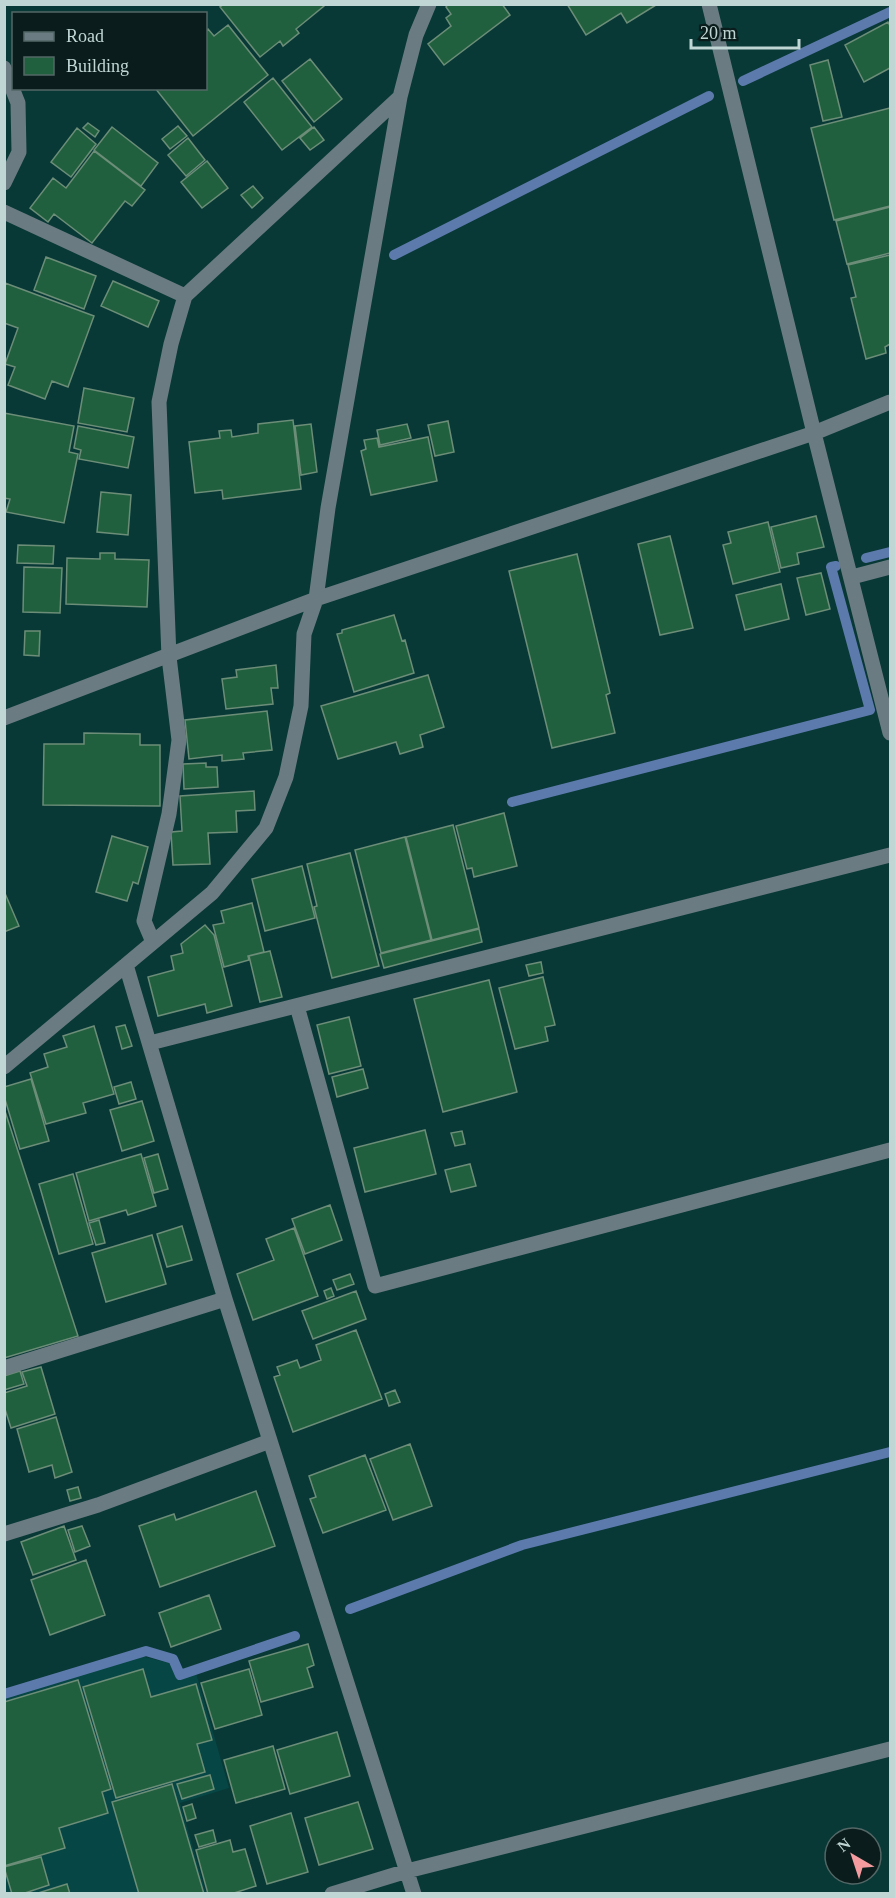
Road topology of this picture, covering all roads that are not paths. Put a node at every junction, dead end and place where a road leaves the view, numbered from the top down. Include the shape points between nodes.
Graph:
1 (429, 4) edge
2 (709, 4) edge
3 (4, 68) edge
4 (12, 88) edge
5 (13, 90) edge
6 (400, 97) junction
7 (4, 183) edge
8 (4, 212) edge
9 (185, 296) junction
10 (891, 402) edge
11 (814, 433) junction
12 (891, 567) edge
13 (852, 577) junction
14 (316, 599) junction
15 (168, 657) junction
16 (4, 718) edge
17 (891, 733) edge
18 (891, 855) edge
19 (153, 942) junction
20 (126, 965) junction
21 (297, 1006) junction
22 (150, 1043) junction
23 (4, 1067) edge
24 (891, 1150) edge
25 (225, 1299) junction
26 (4, 1368) edge
27 (270, 1441) junction
28 (4, 1534) edge
29 (891, 1749) edge
30 (407, 1871) junction
31 (332, 1893) edge
32 (414, 1893) edge

1 - 6 street via 416,34
2 - 11 street
3 - 4 street
5 - 7 street via 18,103 19,152
6 - 9 street
6 - 14 street via 328,508
8 - 9 street
9 - 15 street via 159,402
10 - 11 street
11 - 13 street
11 - 14 street
12 - 13 street
13 - 17 street
14 - 15 street
14 - 19 street via 304,634 301,706 286,777 267,828 212,893
15 - 16 street
15 - 19 street via 178,740 169,814 144,921
18 - 21 street
19 - 20 street
20 - 22 street
20 - 23 street
21 - 22 street
21 - 24 street via 375,1287
22 - 25 street
25 - 26 street
25 - 27 street
27 - 28 street via 98,1505
27 - 30 street
29 - 30 street
30 - 31 street
30 - 32 street

